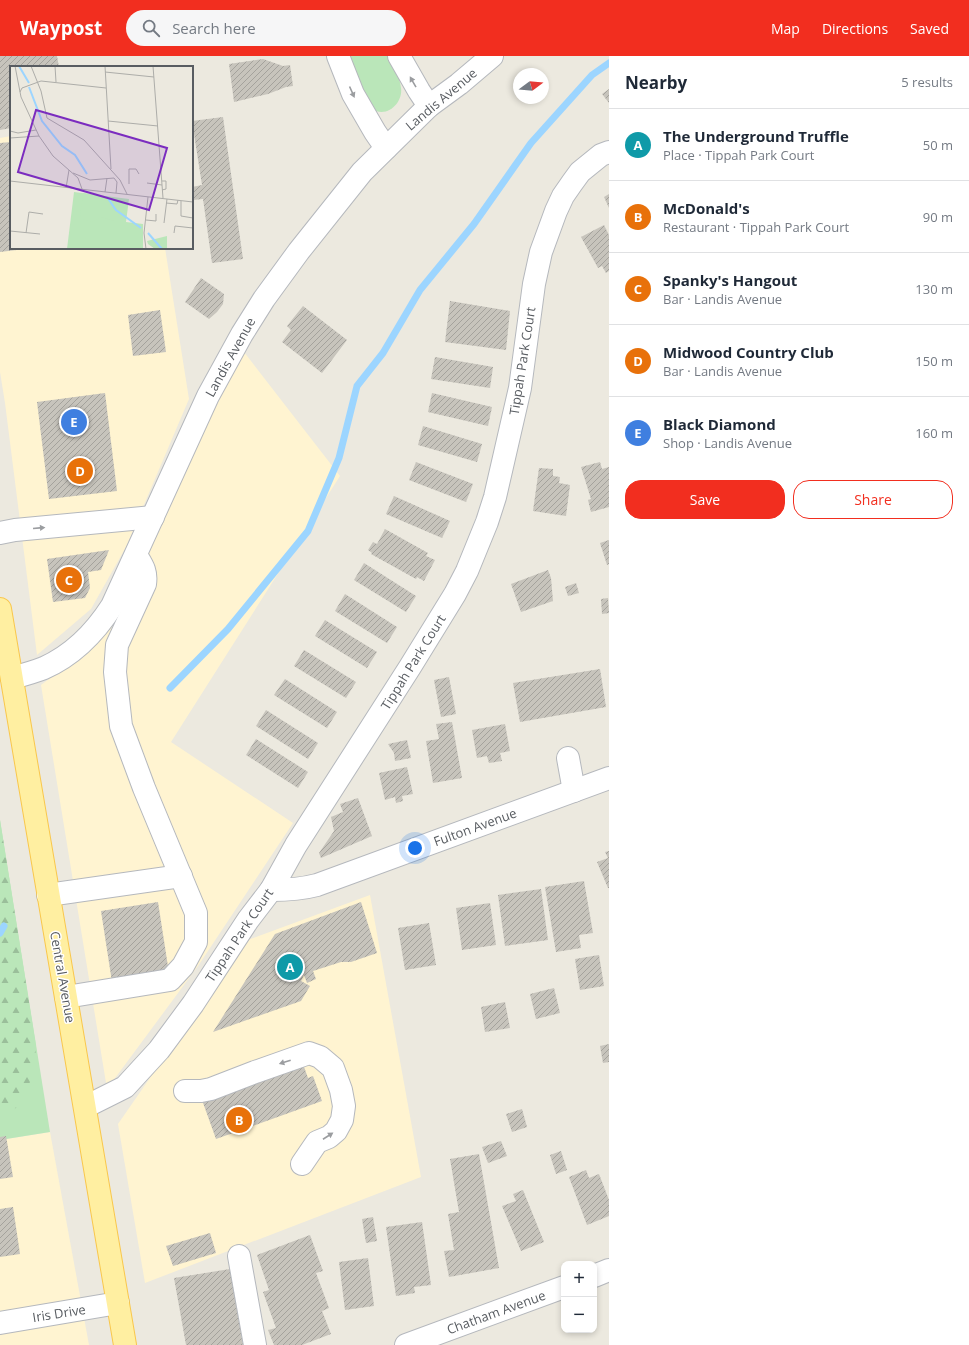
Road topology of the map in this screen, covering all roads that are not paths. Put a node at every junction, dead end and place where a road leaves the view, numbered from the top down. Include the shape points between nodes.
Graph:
1 (338, 56) edge
2 (399, 56) edge
3 (492, 56) edge
4 (429, 106) junction
5 (386, 148) junction
6 (609, 152) edge
7 (153, 517) junction
8 (0, 533) edge
9 (136, 556) junction
10 (0, 609) edge
11 (12, 678) junction
12 (568, 758) dead end
13 (609, 778) edge
14 (574, 791) junction
15 (181, 876) junction
16 (271, 890) junction
17 (48, 895) junction
18 (196, 942) junction
19 (221, 961) junction
20 (176, 974) junction
21 (201, 992) junction
22 (66, 997) junction
23 (185, 1091) dead end
24 (85, 1107) junction
25 (302, 1164) dead end
26 (239, 1256) dead end
27 (609, 1270) edge
28 (597, 1275) edge
29 (561, 1288) edge
30 (118, 1303) junction
31 (0, 1323) edge
32 (125, 1345) edge
33 (255, 1345) edge
34 (406, 1345) edge

1 -> 5 street via 352,94
4 -> 2 street
3 - 4 street, Landis Avenue
4 - 5 street, Landis Avenue
5 - 7 street, Landis Avenue via 362,172 299,251 242,334 208,396
6 - 16 street, Tippah Park Court via 601,155 580,172 563,196 541,252 517,404 495,497 467,571 410,667 296,845
8 -> 7 street
7 - 9 street, Landis Avenue
9 - 11 street, Landis Avenue via 104,620 81,643 69,654 45,668
9 - 15 street via 146,576 145,584 117,645 115,672 121,726
10 - 11 main road, Central Avenue
11 - 17 main road, Central Avenue
12 - 14 street
13 - 14 street, Fulton Avenue
14 - 16 street, Fulton Avenue via 317,885 292,890
15 - 17 street
15 - 18 street via 196,913
16 - 19 street, Tippah Park Court
17 - 22 main road, Central Avenue
18 - 19 street
18 - 20 street
19 - 21 street, Tippah Park Court
20 - 21 street
20 - 22 street via 170,980
21 - 24 street, Tippah Park Court via 159,1050 125,1087
22 - 24 main road, Central Avenue
25 -> 23 street via 317,1142 336,1131 342,1120 344,1106 341,1090 333,1068 320,1057 309,1054 211,1089
24 - 30 main road, Central Avenue
26 - 33 street
27 - 28 street
29 - 34 street, Chatham Avenue
30 - 31 street, Iris Drive
30 - 32 main road, Central Avenue

